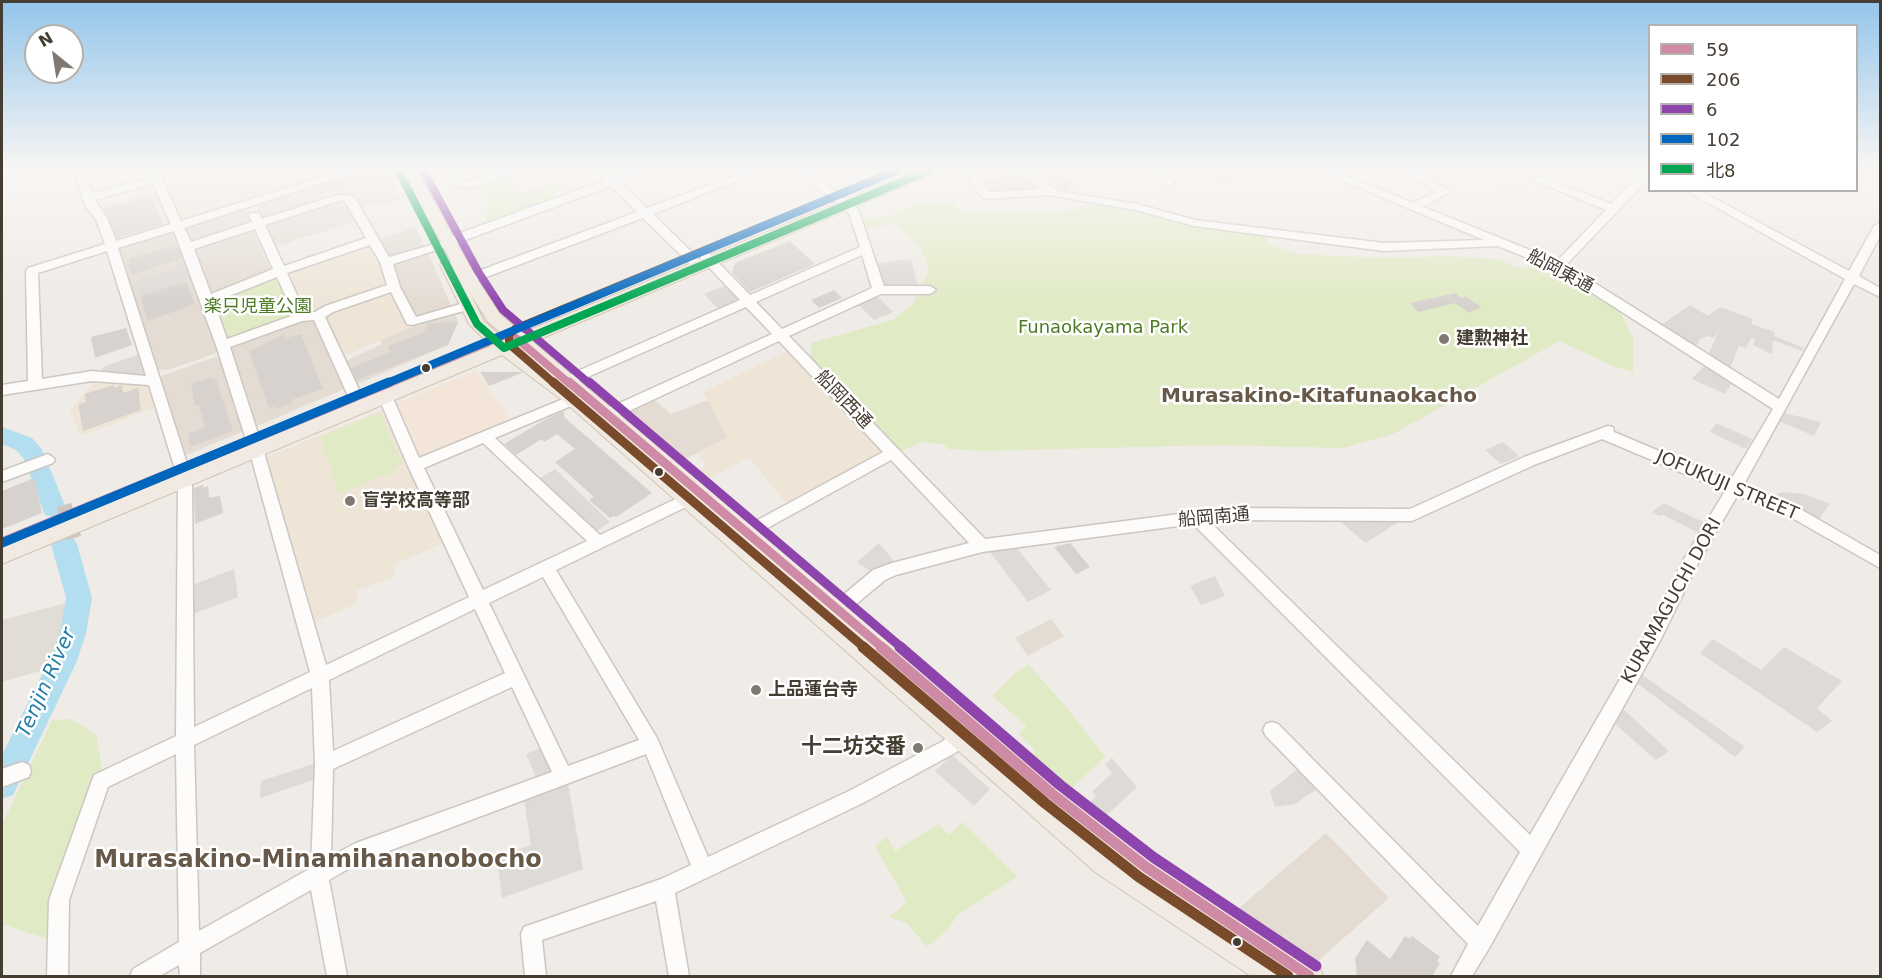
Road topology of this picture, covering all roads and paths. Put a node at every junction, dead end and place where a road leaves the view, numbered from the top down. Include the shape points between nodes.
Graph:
1 (99, 216) edge
2 (172, 216) edge
3 (213, 216) edge
4 (255, 216) edge
5 (284, 216) edge
6 (359, 216) edge
7 (426, 216) edge
8 (430, 216) edge
9 (519, 216) edge
10 (640, 216) edge
11 (646, 216) edge
12 (809, 216) edge
13 (855, 216) edge
14 (1168, 216) edge
15 (1435, 216) edge
16 (1607, 216) edge
17 (1737, 216) edge
18 (259, 224) junction
19 (1881, 225) edge
20 (177, 227) junction
21 (372, 240) junction
22 (443, 243) junction
23 (1503, 243) junction
24 (112, 247) junction
25 (187, 247) junction
26 (866, 249) junction
27 (701, 261) junction
28 (386, 262) junction
29 (1559, 266) junction
30 (280, 271) junction
31 (1852, 278) junction
32 (469, 279) junction
33 (394, 287) junction
34 (879, 290) junction
35 (930, 290) dead end
36 (1881, 293) edge
37 (208, 300) junction
38 (748, 301) junction
39 (467, 306) junction
40 (318, 316) junction
41 (301, 317) junction
42 (780, 335) junction
43 (507, 340) junction
44 (223, 345) junction
45 (155, 381) junction
46 (34, 386) junction
47 (2, 390) edge
48 (571, 390) junction
49 (385, 396) junction
50 (356, 398) junction
51 (1781, 407) junction
52 (609, 414) junction
53 (1605, 432) joint
54 (484, 437) junction
55 (255, 444) junction
56 (893, 453) junction
57 (38, 463) dead end
58 (415, 466) junction
59 (184, 473) junction
60 (2, 477) edge
61 (1734, 489) junction
62 (691, 494) junction
63 (1196, 518) junction
64 (748, 532) junction
65 (2, 542) edge
66 (598, 542) junction
67 (982, 546) junction
68 (2, 556) edge
69 (1881, 562) edge
70 (546, 568) junction
71 (479, 600) junction
72 (832, 615) junction
73 (320, 676) junction
74 (515, 677) junction
75 (1272, 730) dead end
76 (966, 733) junction
77 (184, 741) junction
78 (651, 744) junction
79 (324, 764) junction
80 (564, 777) junction
81 (1532, 849) junction
82 (703, 870) junction
83 (320, 875) junction
84 (664, 888) junction
85 (1481, 943) junction
86 (189, 950) junction
87 (57, 976) edge
88 (140, 976) edge
89 (190, 976) edge
90 (337, 976) edge
91 (536, 976) edge
92 (679, 976) edge
93 (1275, 976) edge
94 (1310, 976) edge
95 (1461, 976) edge

1 - 24 street
2 - 20 street
3 - 20 street
4 - 18 street
5 - 18 street
6 - 21 street
7 - 22 main road
8 - 22 main road
9 - 22 street
10 - 32 street
11 - 27 street, 船岡西通
12 - 27 main road
13 - 26 street
14 - 23 street via 1194,223 1384,247
15 - 23 street, 船岡東通
16 - 29 street
17 - 31 street
18 - 25 street
18 - 30 street
19 - 31 street, KURAMAGUCHI DORI
20 - 24 street
20 - 25 street
21 - 28 street
21 - 30 street
22 - 28 street
22 - 32 main road
22 - 39 main road
23 - 29 street, 船岡東通
24 - 45 street
24 - 46 street via 32,271
25 - 37 street
26 - 34 street
26 - 38 street
27 - 38 street, 船岡西通
27 - 43 main road
28 - 33 street
29 - 51 street, 船岡東通
30 - 37 street
30 - 41 street
31 - 36 street
31 - 51 street, KURAMAGUCHI DORI
32 - 43 main road
33 - 39 street via 414,322
33 - 40 street
34 - 35 street
34 - 42 street
37 - 44 street
38 - 42 street, 船岡西通
38 - 48 street
39 - 43 main road via 477,324
40 - 41 street
40 - 50 street
41 - 44 street
42 - 52 street
42 - 56 street, 船岡西通
43 - 48 main road
43 - 49 main road
43 - 50 main road
44 - 55 street
45 - 46 street via 92,376
45 - 59 street
46 - 47 street
48 - 52 main road
48 - 54 street
48 - 62 main road
49 - 55 main road
49 - 58 street
50 - 55 main road
51 - 61 street, KURAMAGUCHI DORI
52 - 62 main road
53 - 61 street, JOFUKUJI STREET
53 - 63 street, 船岡南通 via 1529,461 1412,514 1226,514
54 - 58 street
54 - 66 street
55 - 59 main road
55 - 73 street
56 - 64 street
56 - 67 street, 船岡西通
57 - 60 street
58 - 71 street
59 - 65 main road
59 - 68 main road
59 - 77 street
61 - 69 street, JOFUKUJI STREET via 1783,507
61 - 81 street, KURAMAGUCHI DORI
62 - 64 main road
62 - 66 street
62 - 72 main road
63 - 67 street, 船岡南通
63 - 81 street
64 - 72 main road
66 - 70 street
67 - 72 street, 船岡南通 via 892,569 879,575
70 - 71 street
70 - 78 street
71 - 73 street
71 - 74 street
72 - 76 main road
73 - 77 street
73 - 79 street
74 - 79 street
74 - 80 street
75 - 85 street
76 - 82 street via 856,796
76 - 93 main road via 1104,863
76 - 94 main road via 1146,867
77 - 86 street
77 - 87 street via 101,781 59,900
78 - 80 street
78 - 82 street
79 - 83 street
80 - 83 street via 375,846
81 - 85 street, KURAMAGUCHI DORI
82 - 84 street
83 - 86 street
83 - 90 street
84 - 91 street via 531,934
84 - 92 street
85 - 95 street, KURAMAGUCHI DORI
86 - 88 street
86 - 89 street

